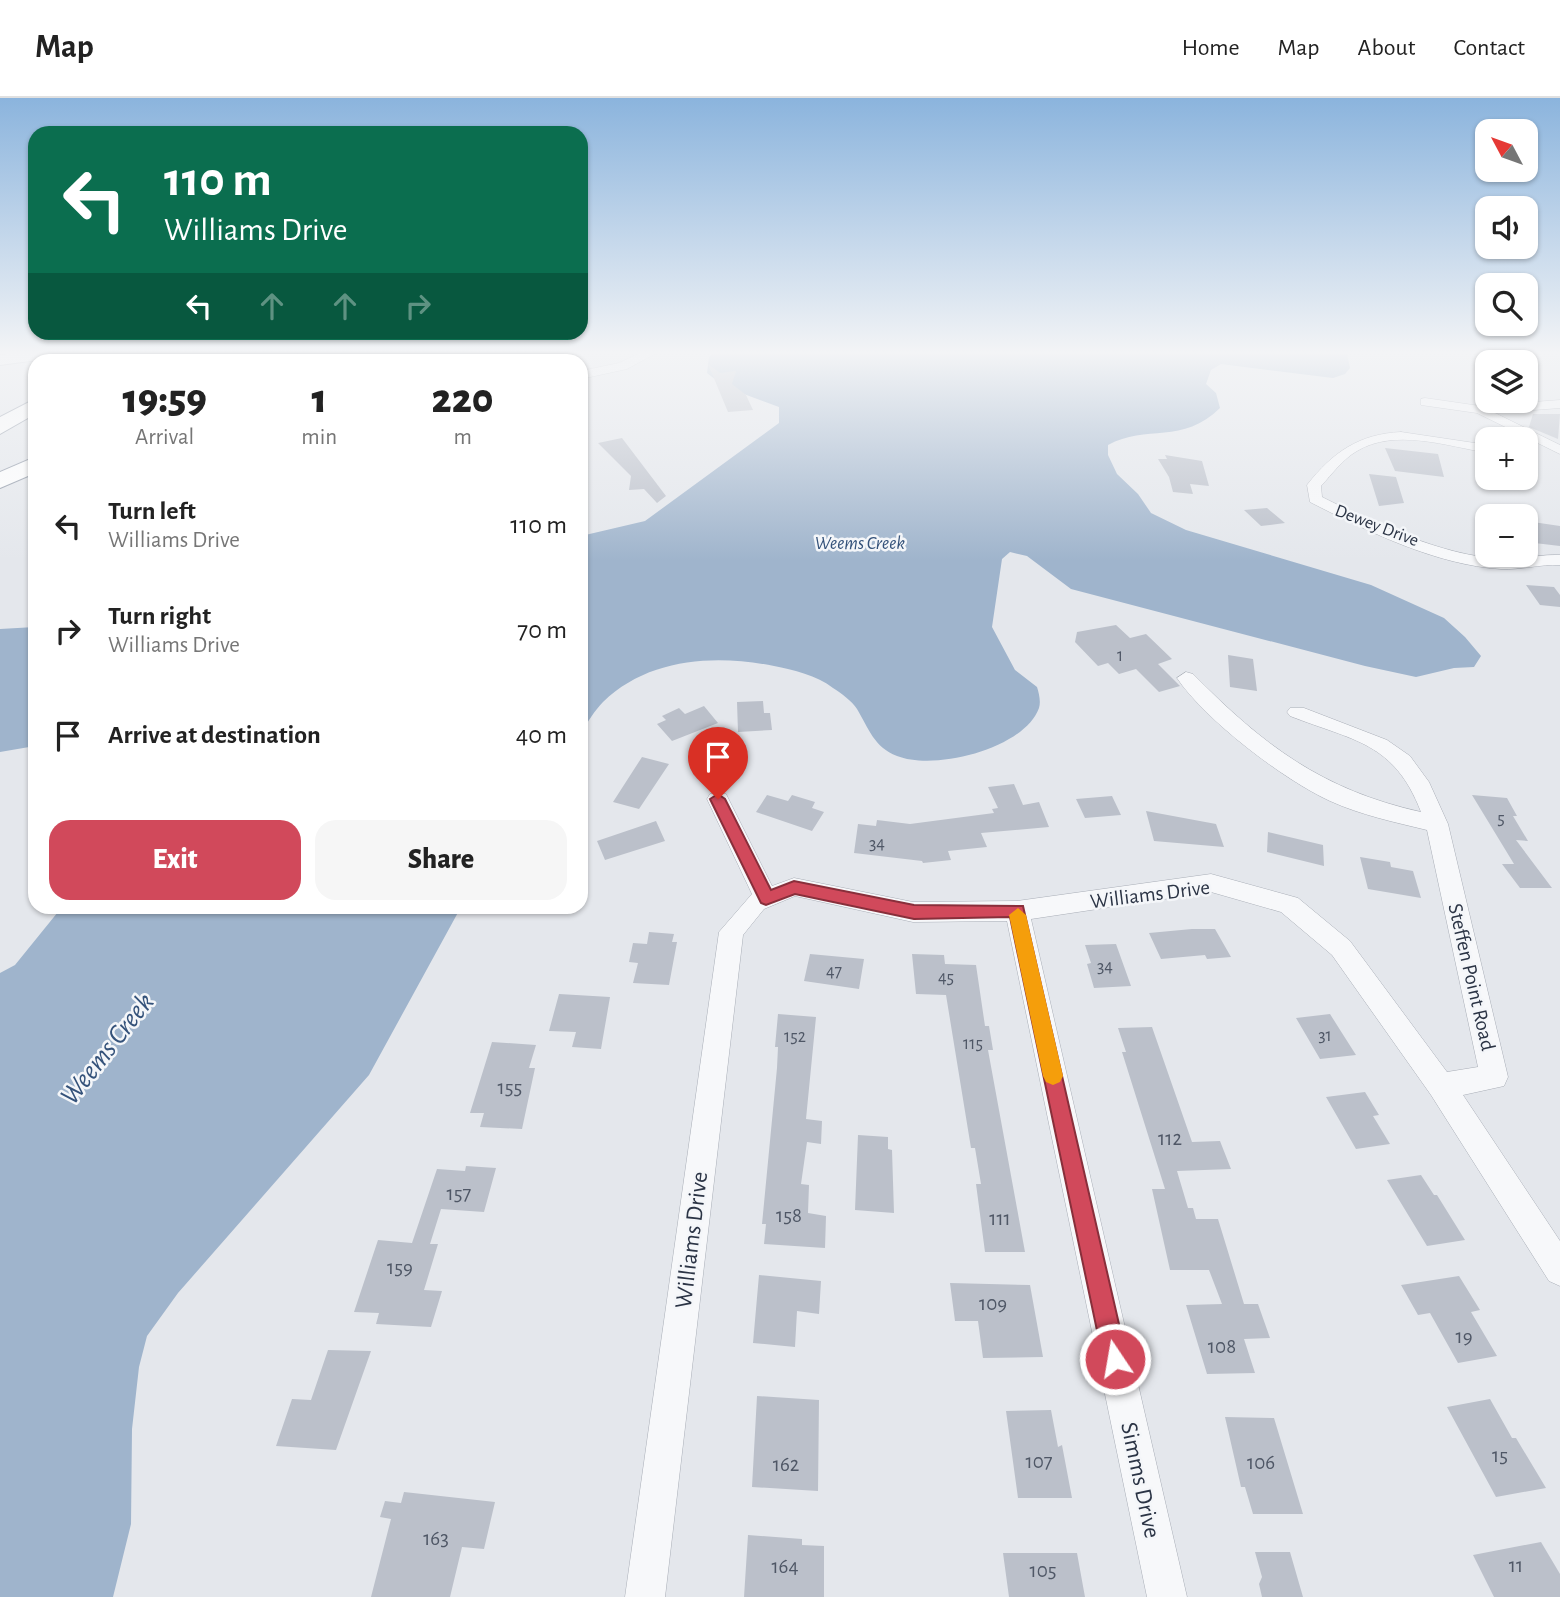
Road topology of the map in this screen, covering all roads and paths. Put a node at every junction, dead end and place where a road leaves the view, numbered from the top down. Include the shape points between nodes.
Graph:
1 (1502, 421) edge
2 (1475, 447) edge
3 (1560, 450) edge
4 (1538, 455) edge
5 (1560, 458) edge
6 (28, 468) edge
7 (0, 482) edge
8 (1560, 560) edge
9 (1186, 678) dead end
10 (1297, 712) dead end
11 (1271, 751) joint
12 (718, 799) dead end
13 (1437, 824) junction
14 (766, 898) junction
15 (1017, 911) junction
16 (1441, 1086) junction
17 (1560, 1270) edge
18 (645, 1597) edge
19 (1167, 1597) edge

1 - 3 street
2 - 8 street, Dewey Drive via 1373,438 1351,447 1314,485 1315,499 1343,514 1463,557 1501,564
4 - 5 street
6 - 7 highway
9 - 11 street via 1215,710
10 - 13 street, Steffen Point Road via 1367,740 1404,761
11 - 13 street via 1325,790 1380,811
12 - 14 street
13 - 16 street, Steffen Point Road via 1494,1077
14 - 15 street, Williams Drive via 794,887 914,912
14 - 18 street, Williams Drive via 756,902 731,932
15 - 16 street, Williams Drive via 1212,883 1289,905 1341,948
15 - 19 street, Simms Drive
16 - 17 street, Williams Drive

